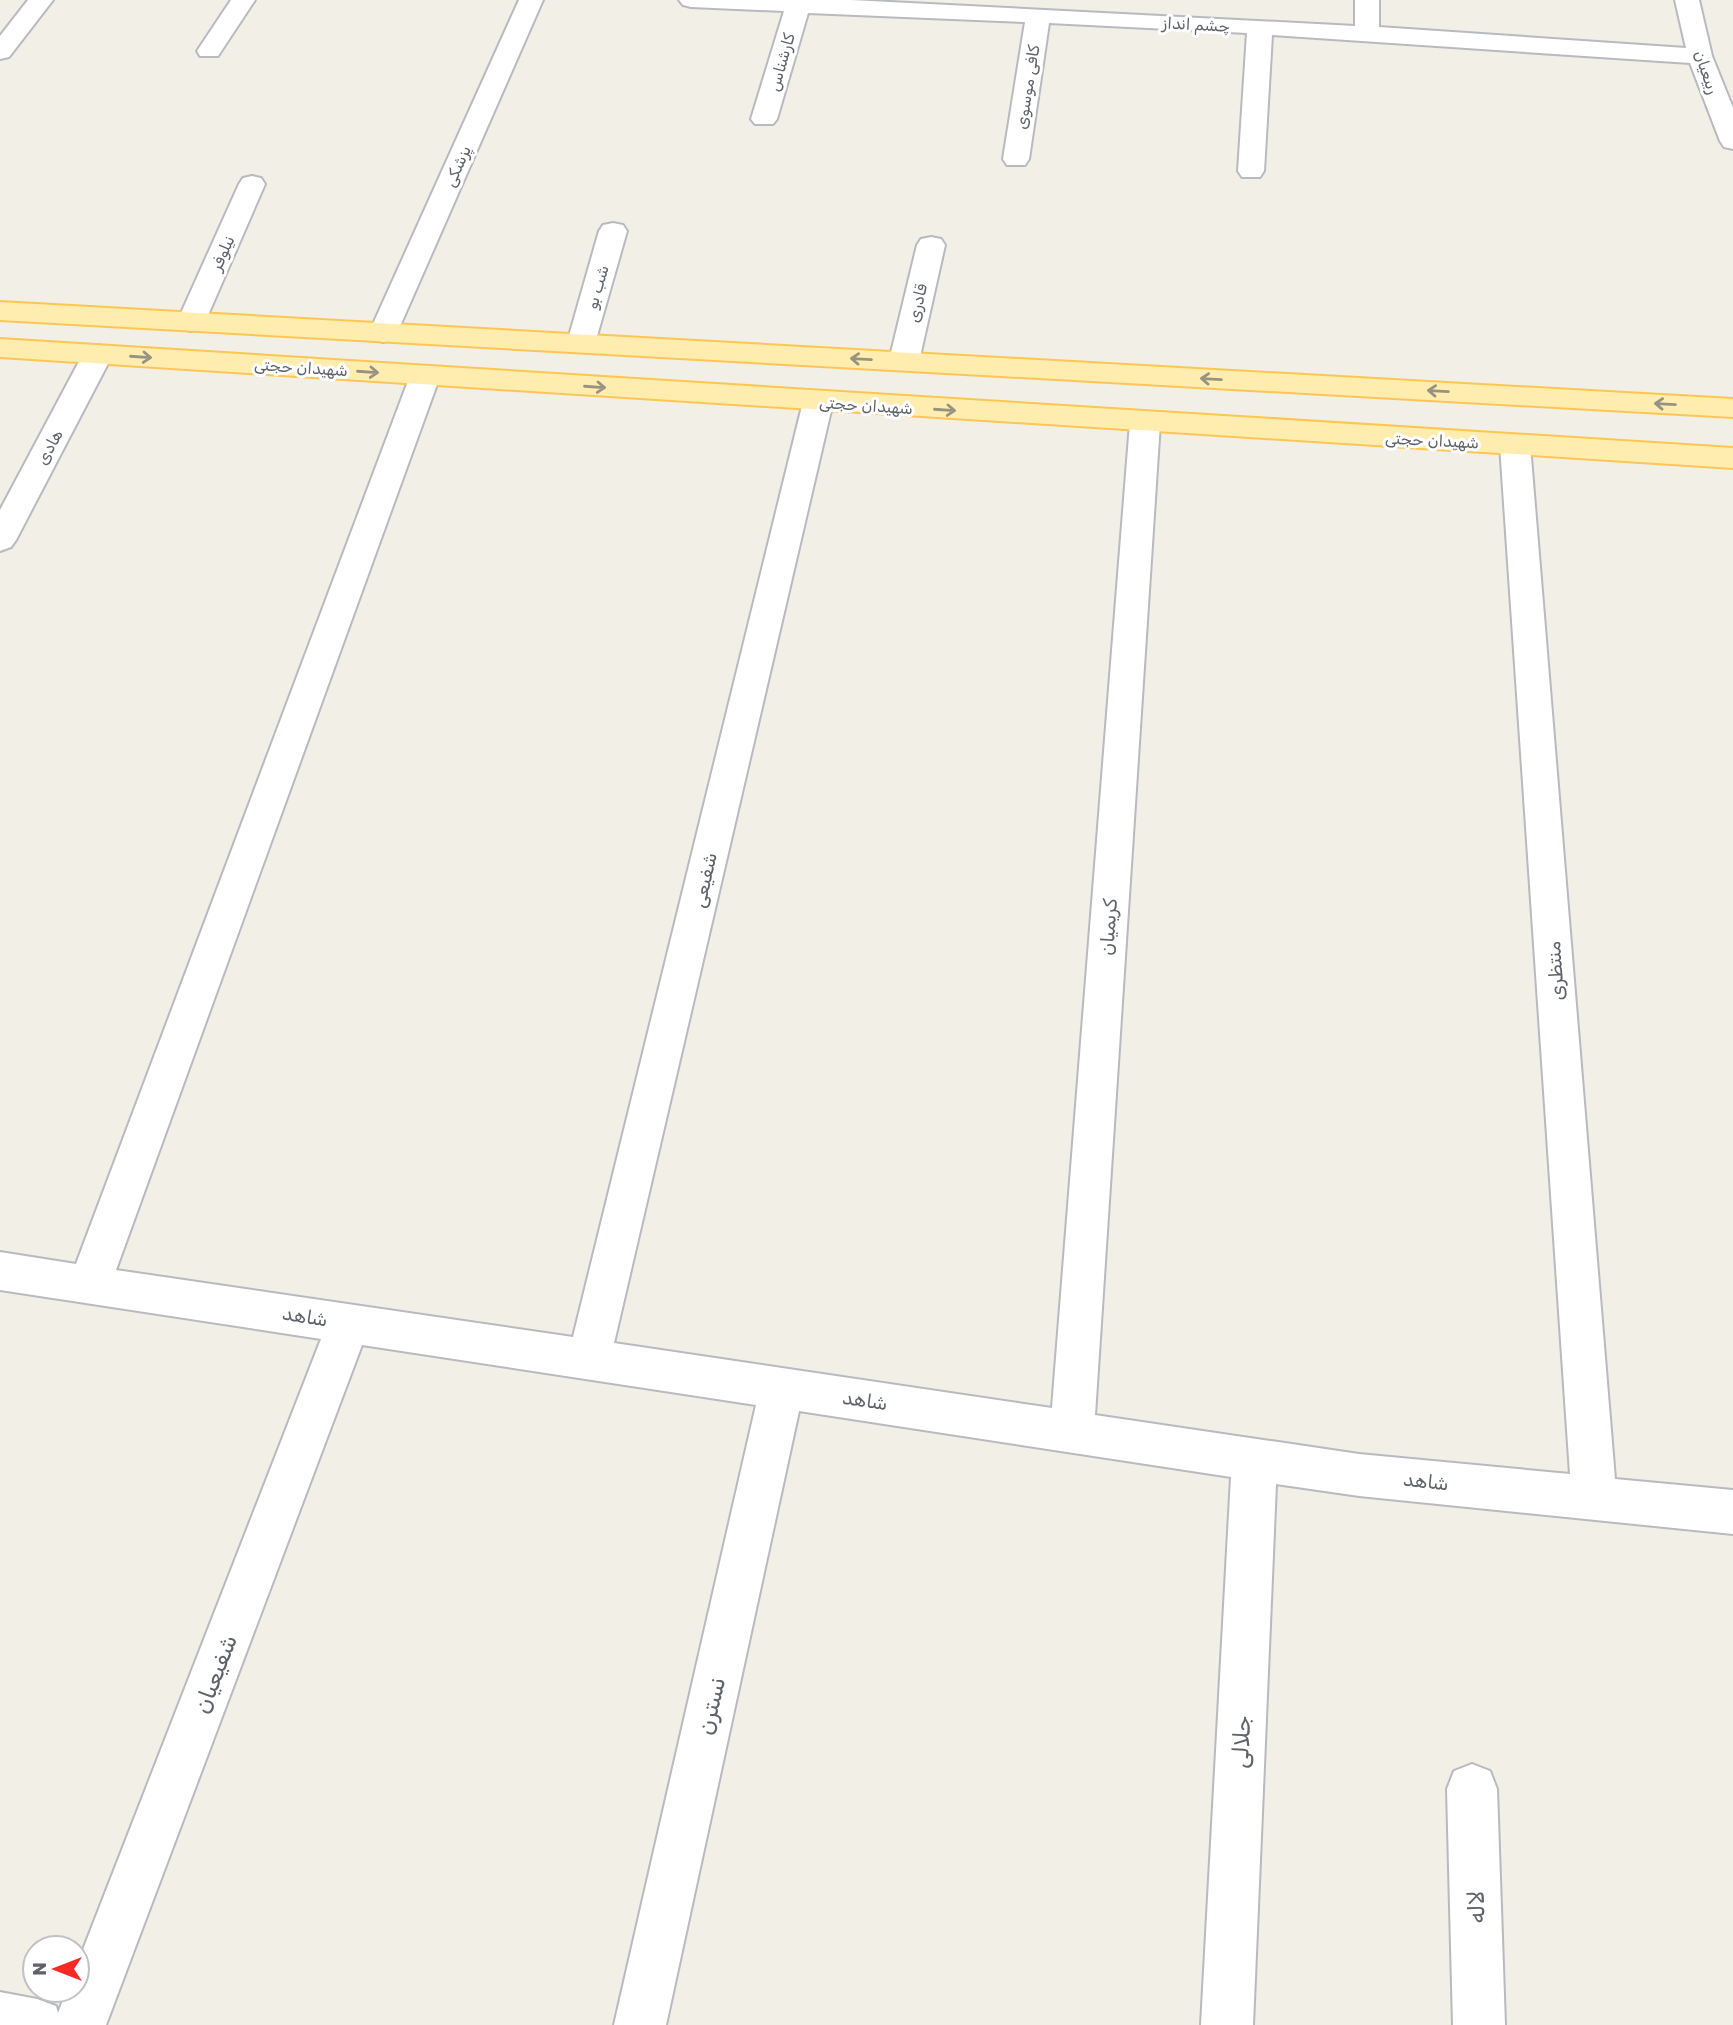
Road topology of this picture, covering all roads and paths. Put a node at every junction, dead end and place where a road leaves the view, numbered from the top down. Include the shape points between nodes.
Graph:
1 (41, 0) edge
2 (243, 0) edge
3 (531, 0) edge
4 (691, 0) edge
5 (1367, 0) edge
6 (1687, 0) edge
7 (838, 3) edge
8 (798, 5) junction
9 (967, 6) edge
10 (1202, 12) edge
11 (1038, 16) junction
12 (1260, 28) junction
13 (1367, 35) junction
14 (209, 51) dead end
15 (0, 52) edge
16 (1700, 56) junction
17 (764, 119) dead end
18 (1733, 141) edge
19 (1016, 159) dead end
20 (1251, 171) dead end
21 (252, 184) dead end
22 (613, 231) dead end
23 (931, 244) dead end
24 (0, 311) edge
25 (191, 322) junction
26 (383, 333) junction
27 (581, 343) junction
28 (0, 348) edge
29 (98, 354) junction
30 (904, 361) junction
31 (425, 376) junction
32 (818, 402) junction
33 (1733, 408) edge
34 (1145, 424) junction
35 (1515, 445) junction
36 (1733, 458) edge
37 (0, 540) edge
38 (0, 1270) edge
39 (90, 1284) junction
40 (349, 1323) junction
41 (589, 1359) junction
42 (782, 1388) junction
43 (1072, 1431) junction
44 (1255, 1458) junction
45 (1594, 1498) junction
46 (1733, 1512) edge
47 (1472, 1789) dead end
48 (0, 2018) edge
49 (37, 2025) edge
50 (80, 2025) edge
51 (640, 2025) edge
52 (1227, 2025) edge
53 (1479, 2025) edge

1 - 15 street
2 - 14 street
3 - 26 street, پزشکی
4 - 8 street, چشم انداز
5 - 13 street
6 - 16 street, ربیعیان
7 - 8 street, چشم انداز
7 - 9 street, چشم انداز
8 - 17 street, کارشناس
9 - 11 street, چشم انداز
10 - 11 street, چشم انداز
10 - 12 street, چشم انداز
11 - 19 street, کافی موسوی
12 - 13 street, چشم انداز
12 - 20 street
13 - 16 street, چشم انداز
16 - 18 street, ربیعیان
21 - 25 street, نیلوفر
22 - 27 street, شب بو
23 - 30 street, قادری
24 - 25 main road, شهیدان حجتی
25 - 26 main road, شهیدان حجتی
26 - 27 main road, شهیدان حجتی
30 -> 27 main road, شهیدان حجتی
28 - 29 main road, شهیدان حجتی
29 -> 31 main road, شهیدان حجتی
29 - 37 street, هادی
33 -> 30 main road, شهیدان حجتی
31 -> 32 main road, شهیدان حجتی
31 - 39 street
32 -> 34 main road, شهیدان حجتی
32 - 41 street, شفیعی
34 - 35 main road, شهیدان حجتی
34 - 43 street, کریمیان
35 - 36 main road, شهیدان حجتی
35 - 45 street, منتظری
38 - 39 street, شاهد
39 - 40 street, شاهد
40 - 41 street, شاهد
40 - 50 street, شفیعیان
41 - 42 street, شاهد
42 - 43 street, شاهد
42 - 51 street, نسترن
43 - 44 street, شاهد
44 - 45 street, شاهد via 1359,1475
44 - 52 street, جلالی
45 - 46 street, شاهد
47 - 53 street, لاله
48 - 49 street

